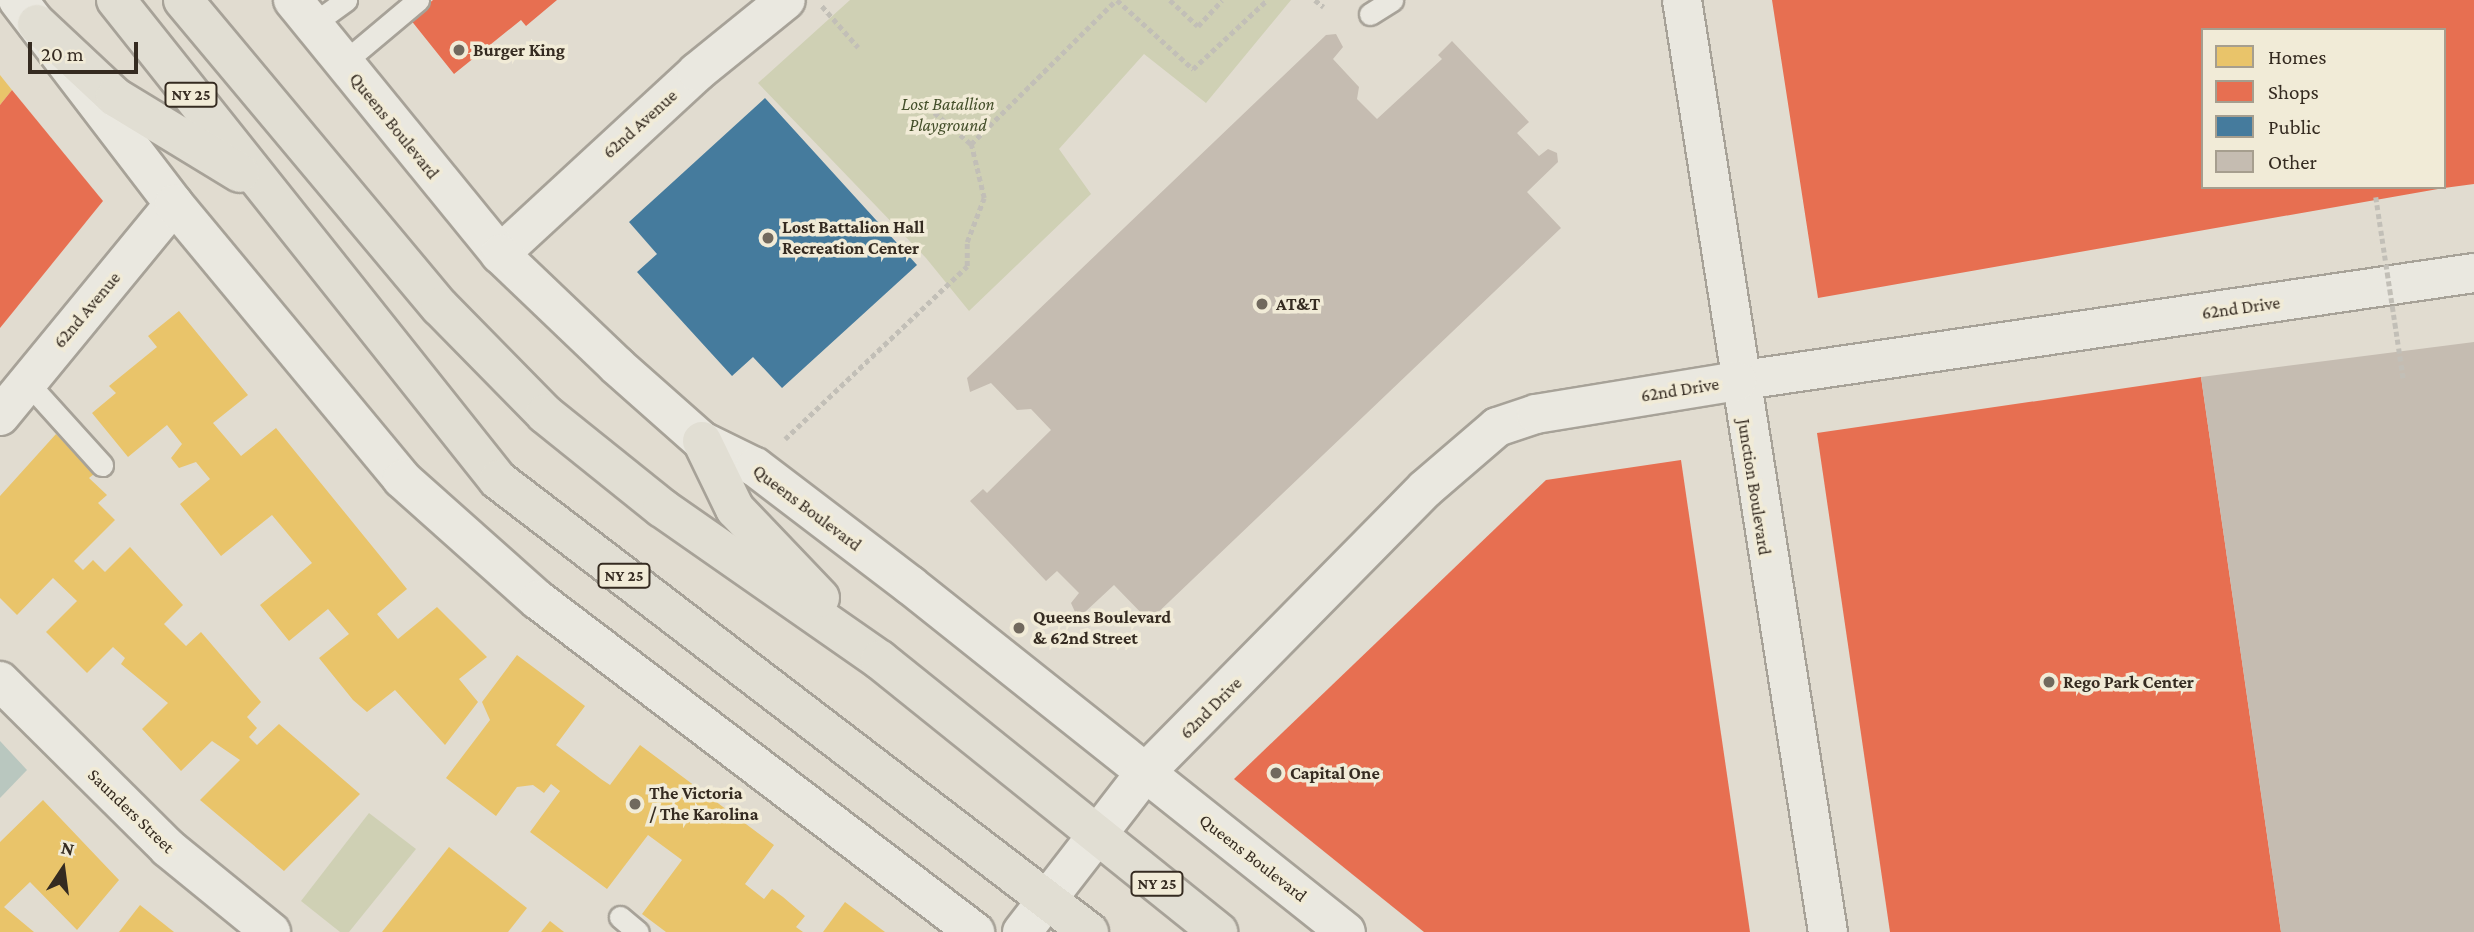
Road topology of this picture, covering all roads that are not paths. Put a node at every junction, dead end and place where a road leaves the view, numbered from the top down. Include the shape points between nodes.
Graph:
1 (116, 0) edge
2 (183, 0) edge
3 (346, 0) edge
4 (418, 0) edge
5 (1392, 0) edge
6 (1682, 0) edge
7 (804, 3) edge
8 (28, 12) edge
9 (303, 12) edge
10 (1370, 14) dead end
11 (343, 63) junction
12 (265, 189) junction
13 (174, 204) junction
14 (500, 254) junction
15 (2474, 273) edge
16 (1737, 381) junction
17 (27, 382) junction
18 (0, 416) edge
19 (702, 441) junction
20 (102, 465) dead end
21 (880, 660) junction
22 (0, 681) edge
23 (1144, 774) junction
24 (1097, 834) junction
25 (1058, 883) junction
26 (620, 917) dead end
27 (271, 932) edge
28 (638, 932) edge
29 (975, 932) edge
30 (1021, 932) edge
31 (1089, 932) edge
32 (1218, 932) edge
33 (1346, 932) edge
34 (1828, 932) edge

1 - 12 main road, NY 25
2 - 21 main road, NY 25 via 440,307 545,414 662,508
3 - 9 lane
4 - 11 lane
5 - 10 lane
6 - 16 street, Junction Boulevard
7 - 14 street, 62nd Avenue via 697,72
8 - 12 main road via 115,97
8 - 13 street
9 - 11 street, Queens Boulevard
11 - 14 street, Queens Boulevard
12 - 25 main road, NY 25 via 498,480
13 - 17 street, 62nd Avenue
13 - 29 street via 402,479 538,600
14 - 19 street, Queens Boulevard
15 - 16 street, 62nd Drive
16 - 23 street, 62nd Drive via 1536,414 1497,427 1425,489
16 - 34 street, Junction Boulevard
17 - 18 street, 62nd Avenue
17 - 20 lane
19 - 21 main road via 735,509
19 - 23 street, Queens Boulevard via 766,476 1094,728
21 - 24 main road, NY 25
22 - 27 street, Saunders Street via 168,848
23 - 24 street, 62nd Drive
23 - 33 street, Queens Boulevard
24 - 25 street, 62nd Drive
24 - 32 main road, NY 25
25 - 30 street, 62nd Drive
25 - 31 main road, NY 25
26 - 28 lane

